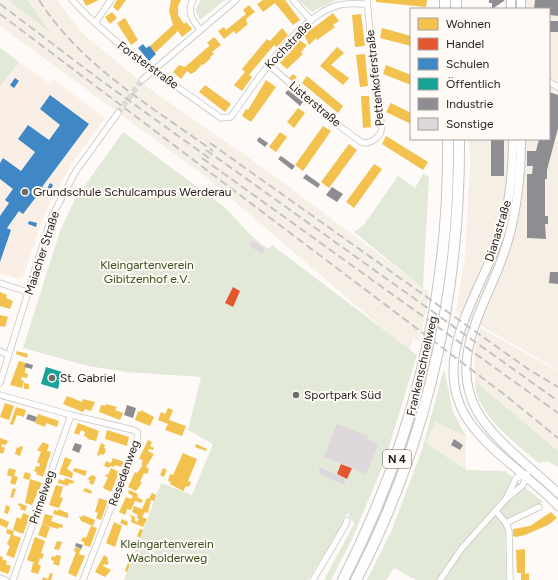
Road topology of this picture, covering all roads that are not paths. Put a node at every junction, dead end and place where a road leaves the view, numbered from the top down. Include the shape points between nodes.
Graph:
1 (72, 0) edge
2 (111, 0) edge
3 (194, 0) edge
4 (236, 0) edge
5 (293, 0) edge
6 (367, 2) edge
7 (311, 20) junction
8 (95, 23) junction
9 (200, 30) junction
10 (269, 65) junction
11 (153, 69) junction
12 (142, 80) tunnel mouth
13 (118, 113) tunnel mouth
14 (230, 118) joint
15 (448, 140) edge
16 (459, 140) edge
17 (513, 140) edge
18 (520, 140) edge
19 (362, 142) joint
20 (0, 283) edge
21 (28, 292) junction
22 (0, 351) edge
23 (8, 355) junction
24 (0, 383) edge
25 (0, 395) edge
26 (70, 415) junction
27 (532, 468) junction
28 (526, 475) junction
29 (558, 493) edge
30 (506, 499) junction
31 (558, 506) edge
32 (539, 508) dead end
33 (496, 511) junction
34 (347, 520) dead end
35 (506, 523) junction
36 (0, 578) edge
37 (6, 580) edge
38 (13, 580) edge
39 (83, 580) edge
40 (313, 580) edge
41 (343, 580) edge
42 (356, 580) edge
43 (440, 580) edge
44 (510, 580) edge

1 - 8 street, Forsterstraße
2 - 8 street
3 - 9 street via 190,11
4 - 9 street
5 - 7 street
6 - 7 street, Kochstraße via 339,5
6 - 19 street, Pettenkoferstraße via 376,94 382,127 374,140
7 - 10 street, Kochstraße
8 - 11 street, Forsterstraße
9 - 11 street
10 - 14 street, Kochstraße
10 - 19 street, Listerstraße via 338,125
11 - 12 street
11 - 14 street, Forsterstraße via 221,118
13 - 21 street, Maiacher Straße via 76,171 59,202 48,225
15 - 41 highway, Frankenschnellweg / N 4 via 442,263 428,350 394,466 372,522
16 - 42 highway, Frankenschnellweg / N 4 via 455,246 438,356 423,414 401,480 379,534
17 - 28 main road, Dianastraße via 511,180 503,222 490,261 464,318 454,373 460,404 470,422 483,438
18 - 27 main road, Dianastraße via 520,177 515,212 504,255 476,322 466,368 474,406 487,426
20 - 21 street
21 - 23 street, Maiacher Straße
22 - 23 street
23 - 24 street, Maiacher Straße
25 - 26 street, Resedenweg
26 - 38 street, Primelweg
26 - 39 street, Resedenweg via 133,430 137,432 138,437
27 - 28 street
27 - 29 main road, Dianastraße
28 - 30 street via 523,485
28 - 30 street via 516,478
28 - 31 main road, Dianastraße
30 - 33 street
32 - 35 street
33 - 35 street
33 - 43 street via 462,548
34 - 40 street
35 - 44 street via 509,531
36 - 37 street

